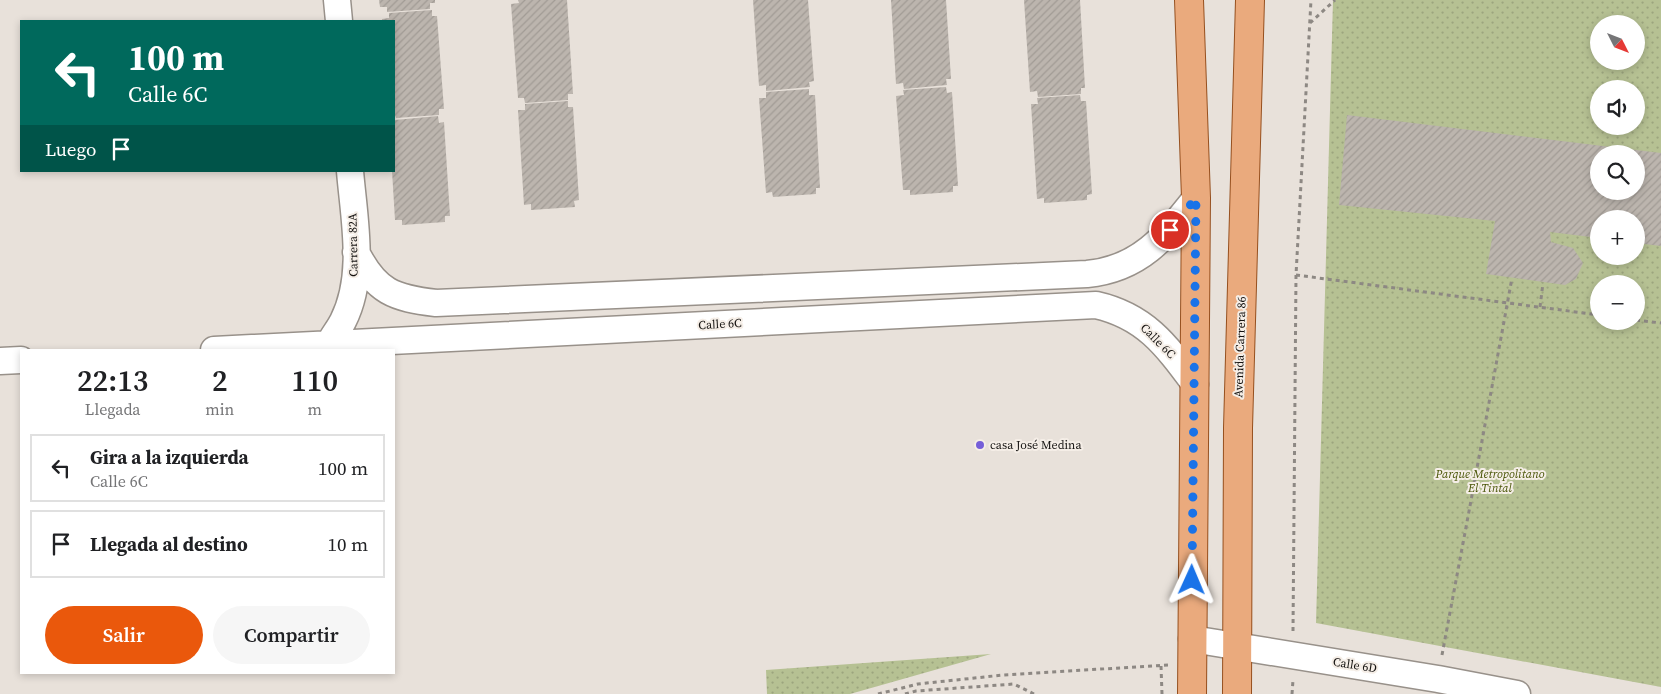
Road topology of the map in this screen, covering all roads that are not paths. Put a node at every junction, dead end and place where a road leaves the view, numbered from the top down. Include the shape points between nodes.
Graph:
1 (337, 0) edge
2 (1188, 0) edge
3 (1250, 0) edge
4 (339, 20) edge
5 (350, 172) edge
6 (1196, 198) junction
7 (356, 252) junction
8 (329, 344) junction
9 (233, 349) edge
10 (20, 360) edge
11 (0, 362) edge
12 (1194, 384) junction
13 (1237, 646) junction
14 (1192, 652) junction
15 (1192, 694) edge
16 (1237, 694) edge
17 (1517, 694) edge

1 - 4 street
2 - 6 main road
3 - 13 main road, Avenida Carrera 86 via 1238,428
5 - 7 street, Carrera 82A
6 - 7 street via 1148,251 1119,269 1087,274 436,303 391,295 376,284
6 - 12 main road
7 - 8 street, Carrera 82A via 350,302
8 - 9 street, Calle 6C
8 - 12 street, Calle 6C via 1096,305 1117,310 1150,330 1169,349
10 - 11 street
12 - 14 main road
13 - 14 street, Calle 6D
13 - 16 main road, Avenida Carrera 86
13 - 17 street, Calle 6D
14 - 15 main road

